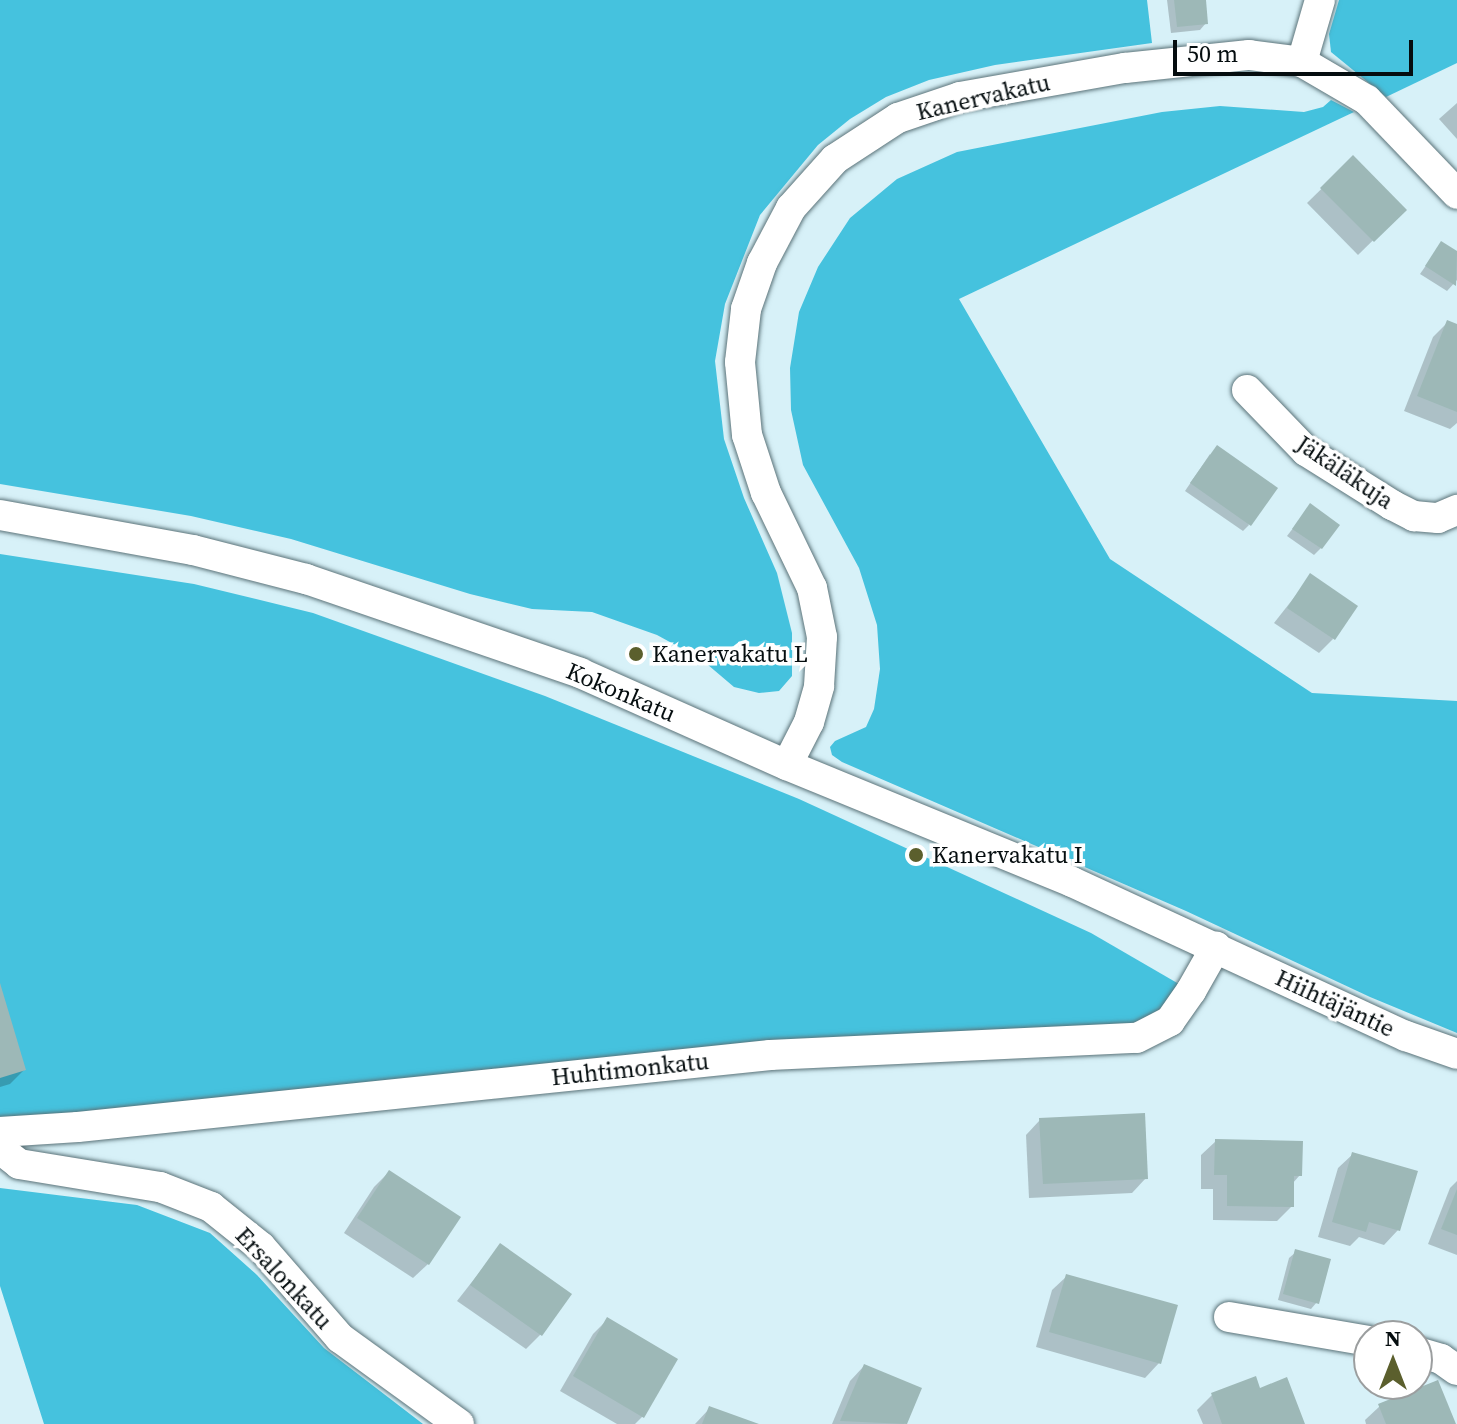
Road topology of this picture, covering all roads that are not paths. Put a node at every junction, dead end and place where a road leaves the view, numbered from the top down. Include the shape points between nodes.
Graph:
1 (1320, 0) edge
2 (1302, 62) junction
3 (1457, 194) edge
4 (1247, 390) dead end
5 (1457, 510) edge
6 (0, 515) edge
7 (787, 765) junction
8 (1216, 947) junction
9 (1457, 1054) edge
10 (0, 1132) edge
11 (0, 1149) edge
12 (1229, 1317) dead end
13 (1353, 1338) edge
14 (1433, 1357) edge
15 (1457, 1370) edge
16 (459, 1424) edge

1 - 2 street
2 - 3 street, Kanervakatu via 1367,100
2 - 7 street, Kanervakatu via 1249,55 1203,58 960,97 898,118 835,159 791,208 762,263 746,309 740,362 747,435 766,493 812,588 822,637 819,686 809,722
4 - 5 street, Jäkäläkuja via 1306,451 1392,505 1414,516 1438,518
6 - 7 street, Kokonkatu via 178,547 306,579 580,673
7 - 8 street, Kokonkatu via 1059,876
8 - 9 street, Hiihtäjäntie via 1406,1036
8 - 10 street, Huhtimonkatu via 1170,1021 1137,1038 770,1055
11 - 16 street, Ersalonkatu via 19,1164 160,1187 211,1207 261,1247 340,1338
12 - 13 street
14 - 15 street

